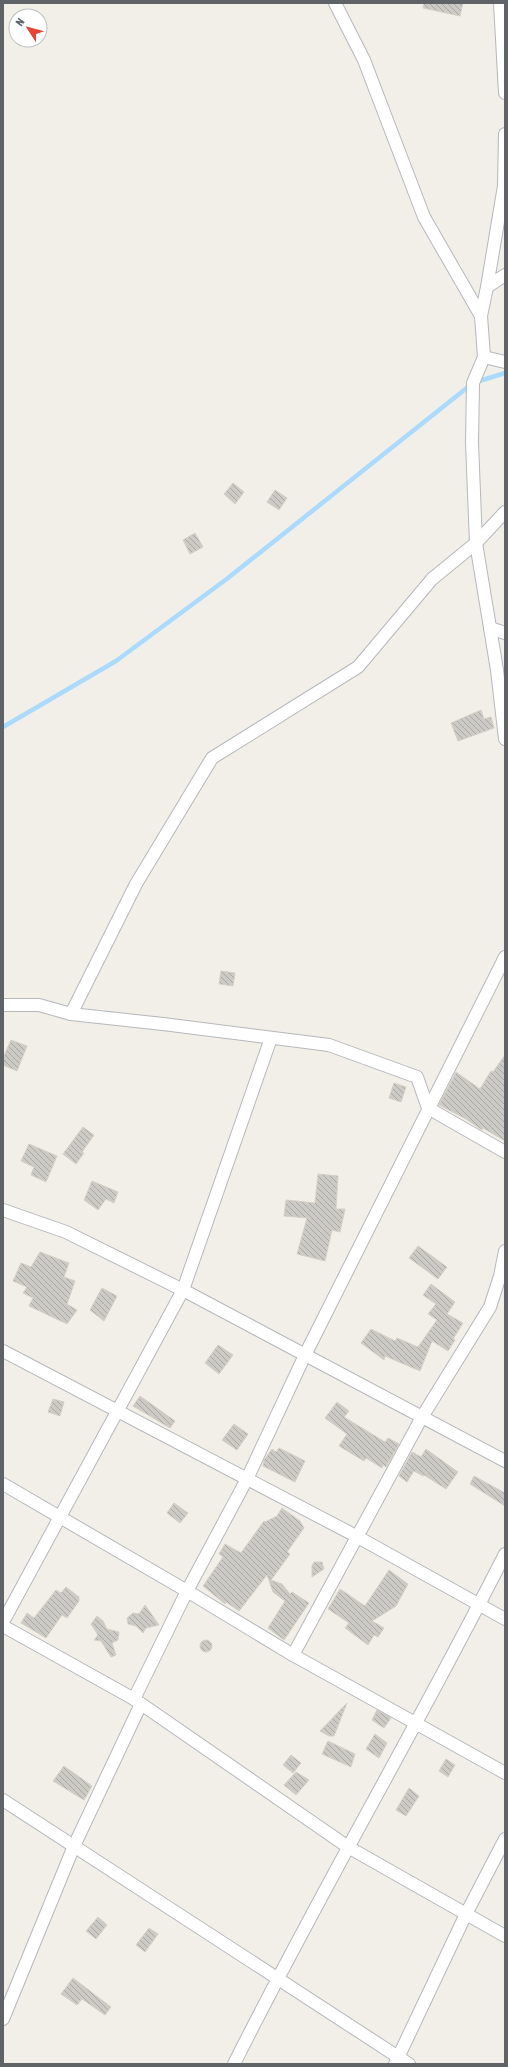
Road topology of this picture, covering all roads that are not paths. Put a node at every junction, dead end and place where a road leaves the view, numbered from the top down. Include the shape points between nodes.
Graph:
1 (335, 3) edge
2 (500, 3) edge
3 (505, 94) edge
4 (505, 134) edge
5 (504, 185) edge
6 (505, 276) edge
7 (487, 287) junction
8 (481, 316) junction
9 (484, 357) junction
10 (505, 362) edge
11 (505, 512) edge
12 (476, 543) junction
13 (490, 628) junction
14 (505, 633) edge
15 (501, 674) edge
16 (505, 739) edge
17 (505, 957) edge
18 (3, 1005) edge
19 (71, 1014) junction
20 (271, 1038) junction
21 (428, 1108) junction
22 (505, 1152) edge
23 (3, 1210) edge
24 (505, 1251) edge
25 (183, 1290) junction
26 (3, 1351) edge
27 (305, 1355) junction
28 (118, 1411) junction
29 (422, 1417) junction
30 (505, 1461) edge
31 (247, 1479) junction
32 (3, 1484) edge
33 (60, 1517) junction
34 (356, 1536) junction
35 (505, 1554) edge
36 (187, 1591) junction
37 (480, 1604) junction
38 (505, 1619) edge
39 (3, 1622) edge
40 (3, 1626) edge
41 (293, 1655) junction
42 (137, 1701) junction
43 (417, 1723) junction
44 (505, 1773) edge
45 (3, 1800) edge
46 (505, 1839) edge
47 (74, 1846) junction
48 (348, 1847) junction
49 (466, 1914) junction
50 (505, 1936) edge
51 (276, 1980) junction
52 (3, 2019) edge
53 (397, 2060) edge
54 (234, 2064) edge
55 (409, 2064) edge

1 - 8 street via 364,60 424,217
2 - 3 street
4 - 5 street
5 - 7 street
6 - 7 street
7 - 8 street
8 - 9 street
9 - 10 street
9 - 12 street via 473,383 472,443
11 - 12 street
12 - 13 street
12 - 19 street via 432,579 358,667 212,758 136,884
13 - 14 street
13 - 15 street
15 - 16 street
17 - 21 street
18 - 19 street via 39,1005
19 - 20 street
20 - 21 street via 329,1045 417,1076
20 - 25 street
21 - 22 street
21 - 27 street
23 - 25 street via 66,1232
24 - 29 street via 490,1307
25 - 27 street
25 - 28 street
26 - 28 street
27 - 29 street
27 - 31 street
28 - 31 street
28 - 33 street
29 - 30 street
29 - 34 street
31 - 34 street
31 - 36 street
32 - 33 street
33 - 36 street
33 - 39 street
34 - 37 street
34 - 41 street
35 - 37 street
36 - 41 street
36 - 42 street
37 - 38 street
37 - 43 street
40 - 42 street
41 - 43 street
42 - 47 street
42 - 48 street
43 - 44 street
43 - 48 street
45 - 47 street
46 - 49 street
47 - 51 street
47 - 52 street
48 - 49 street
48 - 51 street
49 - 50 street
49 - 53 street
51 - 53 street
51 - 54 street
53 - 55 street

